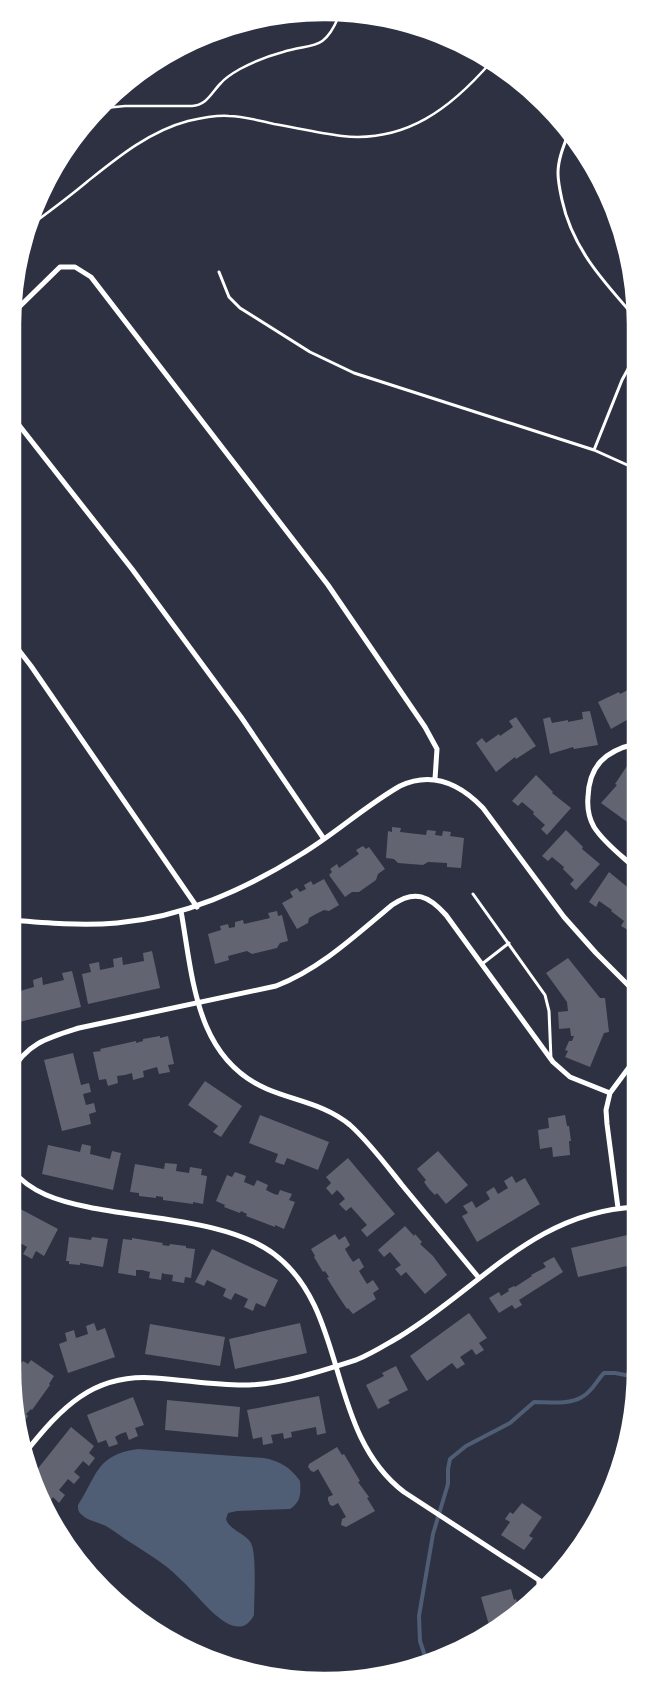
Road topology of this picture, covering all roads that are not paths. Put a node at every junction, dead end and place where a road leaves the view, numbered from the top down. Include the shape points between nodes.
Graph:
1 (566, 140) edge
2 (219, 272) dead end
3 (21, 305) edge
4 (627, 308) edge
5 (628, 369) edge
6 (20, 427) edge
7 (594, 450) junction
8 (628, 465) edge
9 (20, 652) edge
10 (628, 746) edge
11 (435, 779) junction
12 (324, 839) junction
13 (628, 861) edge
14 (473, 894) dead end
15 (197, 906) junction
16 (181, 911) junction
17 (20, 921) edge
18 (509, 944) junction
19 (481, 964) junction
20 (628, 985) edge
21 (198, 1003) junction
22 (551, 1059) junction
23 (20, 1060) edge
24 (628, 1070) edge
25 (610, 1093) junction
26 (20, 1179) edge
27 (628, 1207) edge
28 (618, 1208) junction
29 (479, 1278) junction
30 (336, 1366) junction
31 (30, 1447) edge
32 (538, 1580) junction
33 (541, 1582) edge
34 (538, 1585) edge

1 - 4 lane via 558,173 564,209 572,231 591,266
2 - 7 lane via 228,297 240,308 310,352 354,373
3 - 11 street via 56,269 70,266 91,277 328,585 435,744 438,756
5 - 7 lane
6 - 12 street via 195,654
7 - 8 lane
9 - 15 street
10 - 13 street via 606,756 597,765 588,786 590,819 595,829
11 - 12 street via 400,786
11 - 20 street via 456,785 478,803 564,917
12 - 15 street via 260,878
14 - 18 lane
15 - 16 street
16 - 17 street via 116,923
16 - 21 street
18 - 19 lane
18 - 22 lane via 542,989 548,1004
19 - 21 street via 434,902 422,897 408,897 392,905 343,946 290,981
19 - 22 street
21 - 23 street via 80,1028 42,1041 31,1047
21 - 29 street via 209,1034 224,1057 255,1083 321,1107 350,1125
22 - 25 street via 570,1077
24 - 25 street
25 - 28 street via 606,1124
26 - 30 street via 52,1198 102,1210 206,1226 239,1236 272,1252 291,1267 306,1289
27 - 28 street
28 - 29 street via 586,1215 548,1231
29 - 30 street via 418,1326 378,1349
30 - 31 street via 250,1385 141,1377 118,1380 98,1386 74,1400
30 - 32 street via 356,1430 393,1483
32 - 33 street
32 - 34 lane

